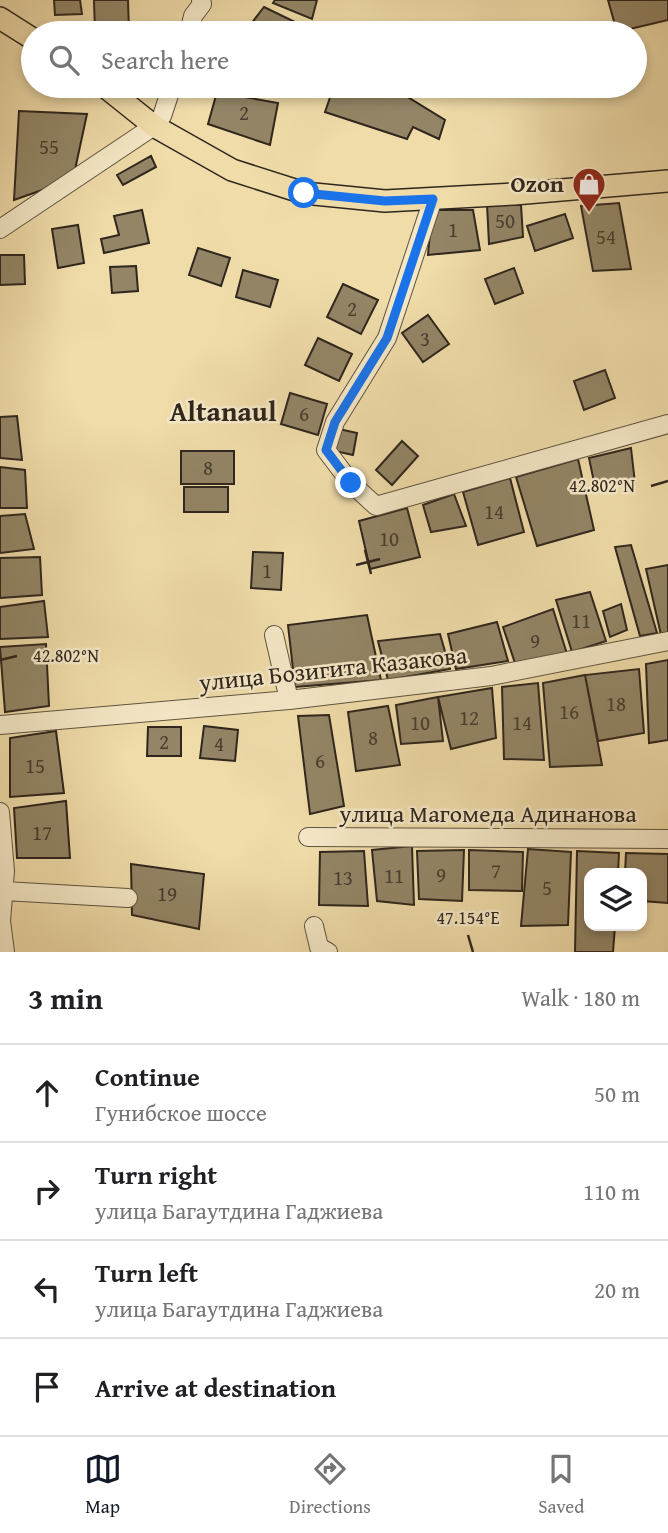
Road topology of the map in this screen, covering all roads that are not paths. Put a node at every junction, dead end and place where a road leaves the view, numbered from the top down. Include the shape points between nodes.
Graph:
1 (203, 1) edge
2 (0, 18) edge
3 (192, 21) edge
4 (21, 31) edge
5 (119, 98) edge
6 (168, 98) edge
7 (154, 126) junction
8 (668, 181) edge
9 (433, 199) junction
10 (0, 229) edge
11 (668, 424) edge
12 (274, 635) dead end
13 (668, 641) edge
14 (289, 700) junction
15 (0, 725) edge
16 (0, 812) edge
17 (308, 837) dead end
18 (668, 839) edge
19 (4, 891) junction
20 (128, 898) dead end
21 (314, 926) dead end
22 (5, 952) edge
23 (328, 952) edge

1 - 3 street
2 - 4 main road
5 - 7 main road
6 - 7 street
7 - 9 main road via 232,170 304,193 385,201
7 - 10 street
8 - 9 main road
9 - 11 street via 387,338 335,422 326,450 351,483 376,506
12 - 14 street
13 - 14 street, улица Бозигита Казакова via 491,676
14 - 15 street, улица Бозигита Казакова
16 - 19 street
17 - 18 street, улица Магомеда Адинанова
19 - 20 street
19 - 22 street
21 - 23 street via 319,947

